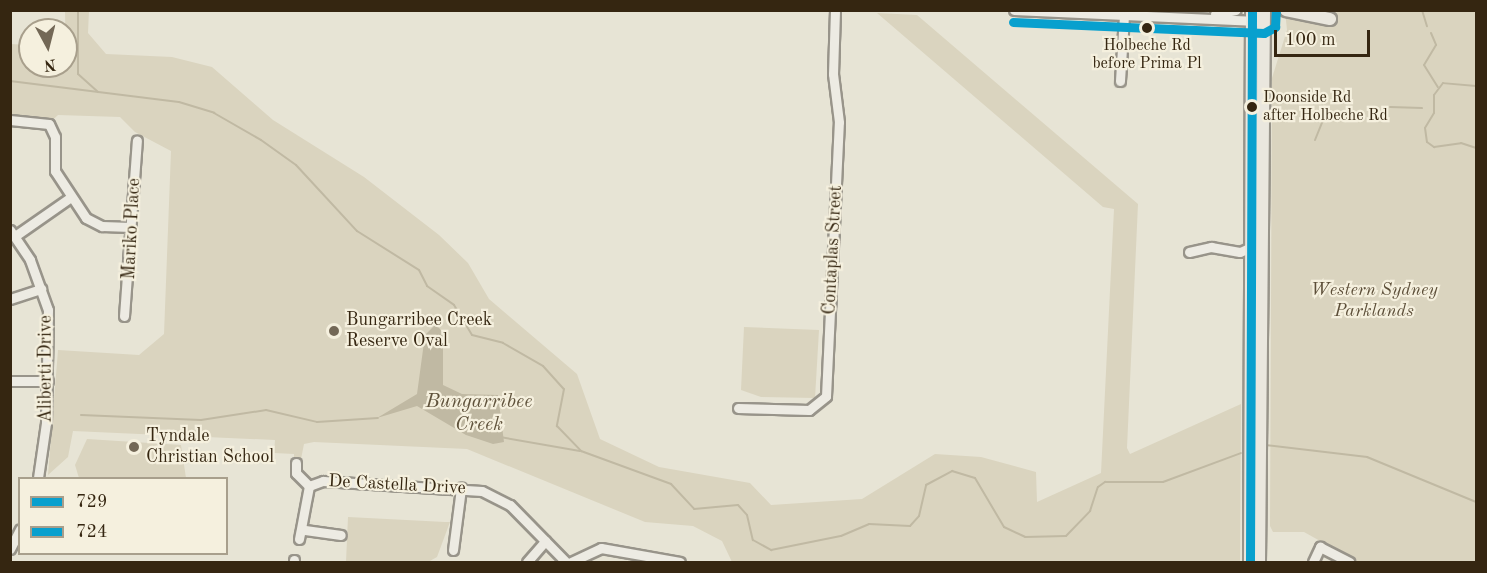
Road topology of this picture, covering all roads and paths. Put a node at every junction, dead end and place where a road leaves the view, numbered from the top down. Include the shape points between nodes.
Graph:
1 (835, 10) edge
2 (1014, 10) edge
3 (1236, 10) edge
4 (1286, 10) edge
5 (1123, 14) edge
6 (1258, 16) edge
7 (1189, 18) junction
8 (1330, 19) dead end
9 (1120, 81) dead end
10 (10, 120) edge
11 (137, 140) dead end
12 (71, 198) junction
13 (131, 227) junction
14 (1257, 232) junction
15 (13, 233) edge
16 (1230, 248) junction
17 (1246, 250) junction
18 (1189, 252) dead end
19 (41, 289) junction
20 (10, 299) edge
21 (124, 316) dead end
22 (10, 381) edge
23 (48, 381) junction
24 (738, 408) dead end
25 (296, 463) dead end
26 (38, 477) edge
27 (309, 486) junction
28 (461, 488) junction
29 (305, 530) junction
30 (18, 533) edge
31 (341, 535) dead end
32 (299, 539) dead end
33 (545, 541) junction
34 (10, 549) edge
35 (453, 550) dead end
36 (1337, 560) edge
37 (527, 562) edge
38 (566, 562) edge
39 (571, 562) edge
40 (680, 562) edge
41 (1250, 562) edge
42 (1259, 562) edge
43 (1313, 562) edge
44 (1349, 562) edge

1 - 24 street, Contaplas Street via 833,74 839,122 826,396 812,410
2 - 5 street
3 - 7 street
4 - 8 main road
5 - 7 street
5 - 9 street
6 - 7 street
6 - 14 main road
10 - 12 street via 45,122 52,128 55,171
11 - 13 street, Mariko Place
12 - 13 street via 95,224
12 - 15 street
13 - 21 street, Mariko Place
14 - 16 street
14 - 17 main road
14 - 42 main road
15 - 19 street, Aliberti Drive
16 - 17 street
16 - 18 street
17 - 41 main road via 1251,273
19 - 20 street
19 - 23 street, Aliberti Drive via 50,332
22 - 23 street
23 - 26 street, Aliberti Drive
25 - 27 street via 296,473
27 - 28 street, De Castella Drive via 323,481
27 - 29 street
28 - 33 street, De Castella Drive via 503,500
28 - 35 street
29 - 31 street
29 - 32 street
30 - 34 street
33 - 37 street
33 - 38 street, De Castella Drive
36 - 43 street via 1320,547
36 - 44 street
39 - 40 street via 601,548

